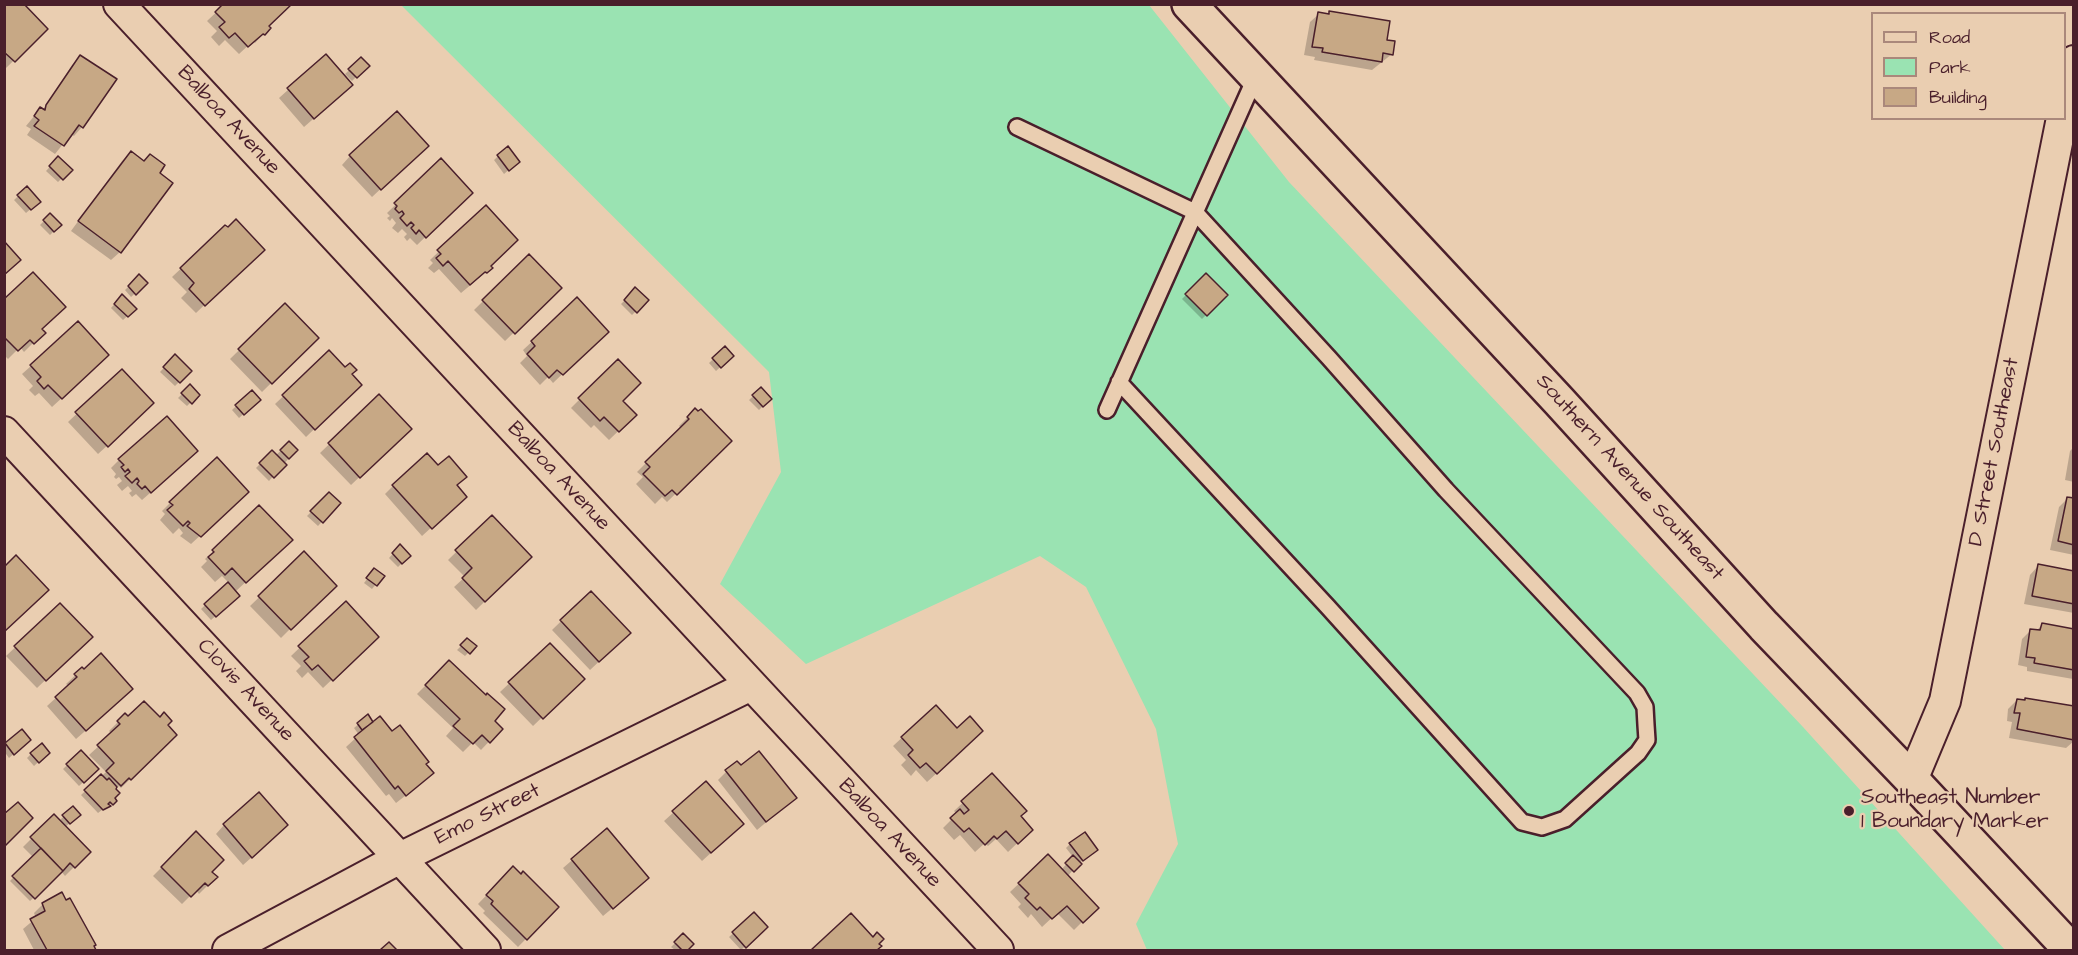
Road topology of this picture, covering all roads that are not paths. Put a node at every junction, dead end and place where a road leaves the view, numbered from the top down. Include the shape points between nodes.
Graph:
1 (119, 4) edge
2 (1189, 4) edge
3 (2073, 61) edge
4 (1256, 76) junction
5 (2066, 97) edge
6 (2062, 120) edge
7 (1017, 127) dead end
8 (1195, 212) junction
9 (1119, 382) junction
10 (1107, 411) dead end
11 (4, 432) edge
12 (751, 685) junction
13 (1912, 780) junction
14 (400, 858) junction
15 (228, 951) edge
16 (485, 951) edge
17 (998, 951) edge
18 (2071, 951) edge

1 - 12 street, Balboa Avenue
2 - 4 main road, Southern Avenue Southeast
3 - 5 street
4 - 8 lane
4 - 13 main road, Southern Avenue Southeast via 1764,626
6 - 13 street, D Street Southeast via 1945,701
7 - 8 lane
8 - 9 lane
8 - 9 lane via 1446,490 1637,693 1645,707 1647,725 1647,740 1638,753 1565,819 1542,827 1522,822
9 - 10 lane
11 - 14 street, Clovis Avenue
12 - 14 street, Emo Street
12 - 17 street, Balboa Avenue
13 - 18 main road, Southern Avenue Southeast
14 - 15 street, Emo Street
14 - 16 street, Clovis Avenue

